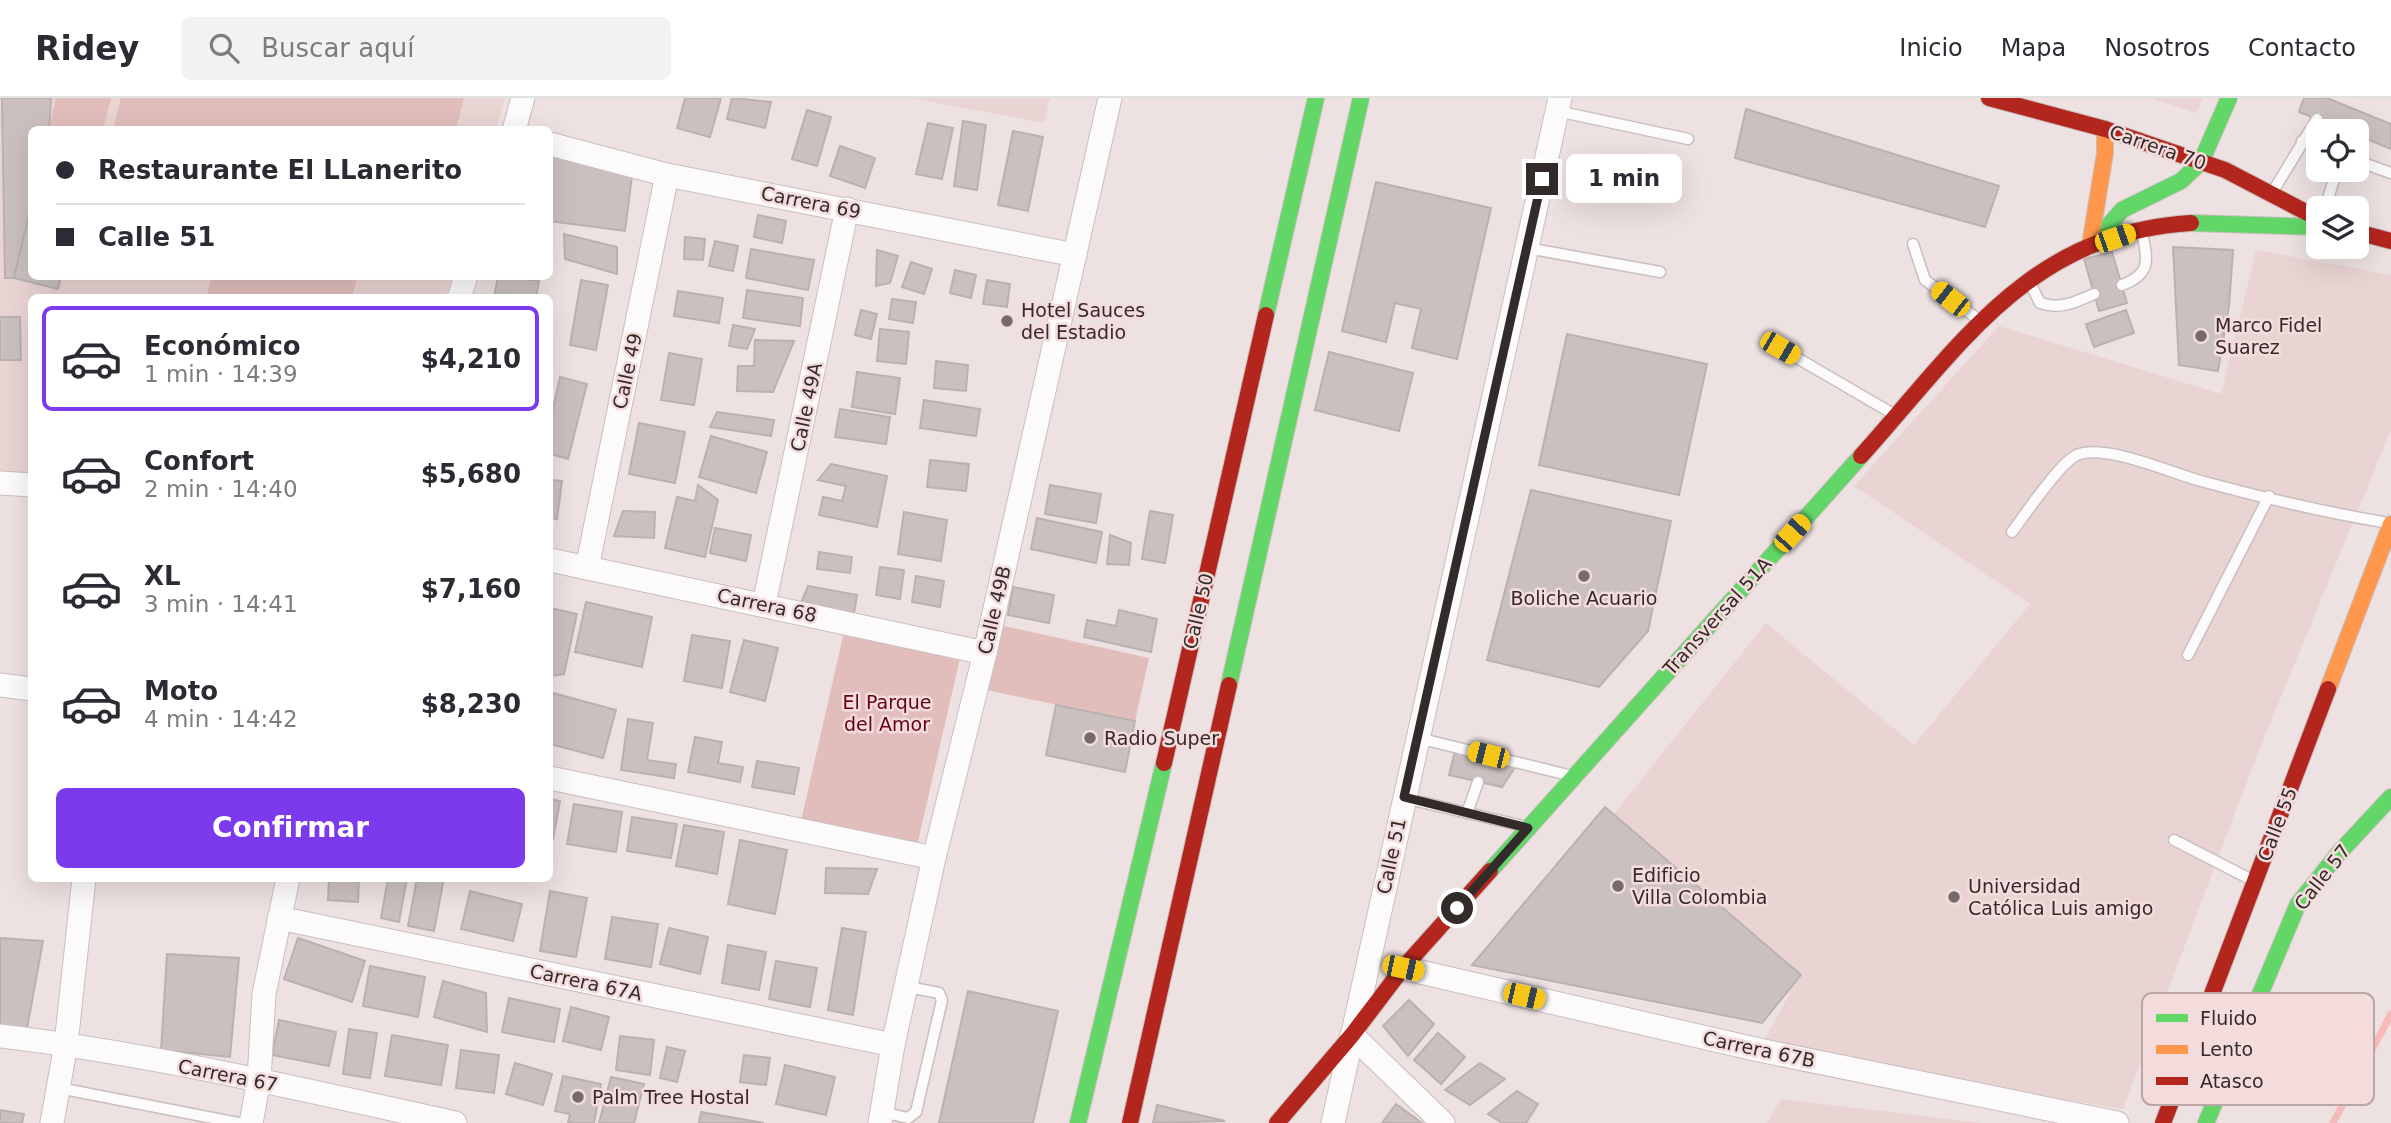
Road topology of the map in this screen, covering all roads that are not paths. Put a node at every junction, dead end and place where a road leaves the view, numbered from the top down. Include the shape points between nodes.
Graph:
1 (523, 98) edge
2 (1110, 98) edge
3 (1316, 98) edge
4 (1361, 98) edge
5 (1989, 98) edge
6 (2229, 98) edge
7 (1558, 104) edge
8 (515, 126) edge
9 (2105, 129) junction
10 (2306, 135) edge
11 (1688, 139) dead end
12 (2302, 141) junction
13 (2306, 142) edge
14 (553, 145) edge
15 (2201, 162) junction
16 (2369, 165) edge
17 (2391, 173) edge
18 (667, 175) junction
19 (2271, 196) junction
20 (847, 209) junction
21 (2306, 213) edge
22 (2306, 227) edge
23 (2141, 229) junction
24 (2369, 233) edge
25 (2390, 236) edge
26 (1913, 243) dead end
27 (2090, 247) junction
28 (1527, 248) junction
29 (1074, 255) junction
30 (1660, 272) dead end
31 (2028, 279) junction
32 (2122, 285) dead end
33 (2094, 294) dead end
34 (1981, 321) junction
35 (1780, 348) dead end
36 (1897, 416) junction
37 (0, 483) edge
38 (28, 485) edge
39 (2269, 496) junction
40 (2391, 524) edge
41 (2011, 532) dead end
42 (553, 561) edge
43 (587, 568) junction
44 (764, 604) junction
45 (985, 653) junction
46 (2188, 655) dead end
47 (0, 685) edge
48 (28, 688) edge
49 (1418, 738) junction
50 (1574, 776) junction
51 (553, 779) edge
52 (1478, 782) dead end
53 (1404, 797) junction
54 (2391, 797) edge
55 (1467, 813) junction
56 (1528, 828) junction
57 (2174, 840) dead end
58 (934, 858) junction
59 (84, 882) edge
60 (287, 882) edge
61 (2261, 885) junction
62 (279, 918) junction
63 (1403, 968) junction
64 (908, 987) junction
65 (2217, 993) edge
66 (2257, 993) edge
67 (1352, 1035) junction
68 (0, 1036) edge
69 (66, 1044) junction
70 (893, 1045) junction
71 (259, 1080) junction
72 (59, 1088) junction
73 (2170, 1105) edge
74 (2213, 1105) edge
75 (881, 1118) edge
76 (52, 1123) edge
77 (238, 1123) edge
78 (251, 1123) edge
79 (455, 1123) edge
80 (1079, 1123) edge
81 (1130, 1123) edge
82 (1277, 1123) edge
83 (1334, 1123) edge
84 (1443, 1123) edge
85 (2117, 1123) edge
86 (2163, 1123) edge
87 (2206, 1123) edge

1 - 8 street
2 - 29 street, Calle 49B
3 - 80 main road, Calle 50
4 - 81 main road
5 - 9 main road, Carrera 70
6 - 15 main road
7 - 11 lane
7 - 28 street, Calle 51
9 - 15 main road, Carrera 70
9 - 27 main road
10 - 12 lane
12 - 13 lane
12 - 19 lane
14 - 18 street, Carrera 69
15 - 19 main road, Carrera 70
15 - 27 main road, Transversal 51A via 2181,181 2122,211
16 - 17 lane
18 - 20 street, Carrera 69
18 - 43 street, Calle 49
19 - 21 main road, Carrera 70
20 - 29 street, Carrera 69
20 - 44 street, Calle 49A
22 - 23 main road via 2209,223
23 - 27 main road
23 - 32 lane via 2145,271 2141,278
24 - 25 main road
26 - 34 lane via 1925,280
27 - 31 main road, Transversal 51A
28 - 30 lane
28 - 49 street, Calle 51
29 - 45 street, Calle 49B
31 - 33 lane via 2040,303 2052,307
31 - 34 main road, Transversal 51A
34 - 36 main road, Transversal 51A
35 - 36 lane
36 - 50 main road, Transversal 51A
37 - 38 street
39 - 40 lane
39 - 41 lane via 2091,452 2075,455 2063,467
39 - 46 lane
40 - 61 main road, Calle 55
42 - 43 street, Carrera 68
43 - 44 street, Carrera 68
44 - 45 street, Carrera 68
45 - 58 street, Calle 49B
47 - 48 street
49 - 50 lane
49 - 53 street, Calle 51
50 - 56 main road, Transversal 51A
51 - 58 street
52 - 55 lane
53 - 55 lane
53 - 67 street, Calle 51
54 - 66 main road, Calle 57 via 2293,901
55 - 56 lane
56 - 63 main road, Transversal 51A
57 - 61 lane
58 - 64 street, Calle 49B
59 - 69 street
60 - 62 street
61 - 65 main road, Calle 55
62 - 70 street, Carrera 67A
62 - 71 street via 264,994
63 - 67 main road, Transversal 51A
63 - 85 street, Carrera 67B via 1759,1050
64 - 70 street, Calle 49B
64 - 75 lane via 939,993 942,1000 916,1112 908,1118
67 - 82 main road, Transversal 51A
67 - 83 street, Calle 51
67 - 84 street
68 - 69 street, Carrera 67
69 - 71 street, Carrera 67
69 - 72 street
70 - 75 street, Calle 49B
71 - 78 street
71 - 79 street, Carrera 67
72 - 76 street
72 - 77 lane
73 - 86 main road, Calle 55
74 - 87 main road, Calle 57

